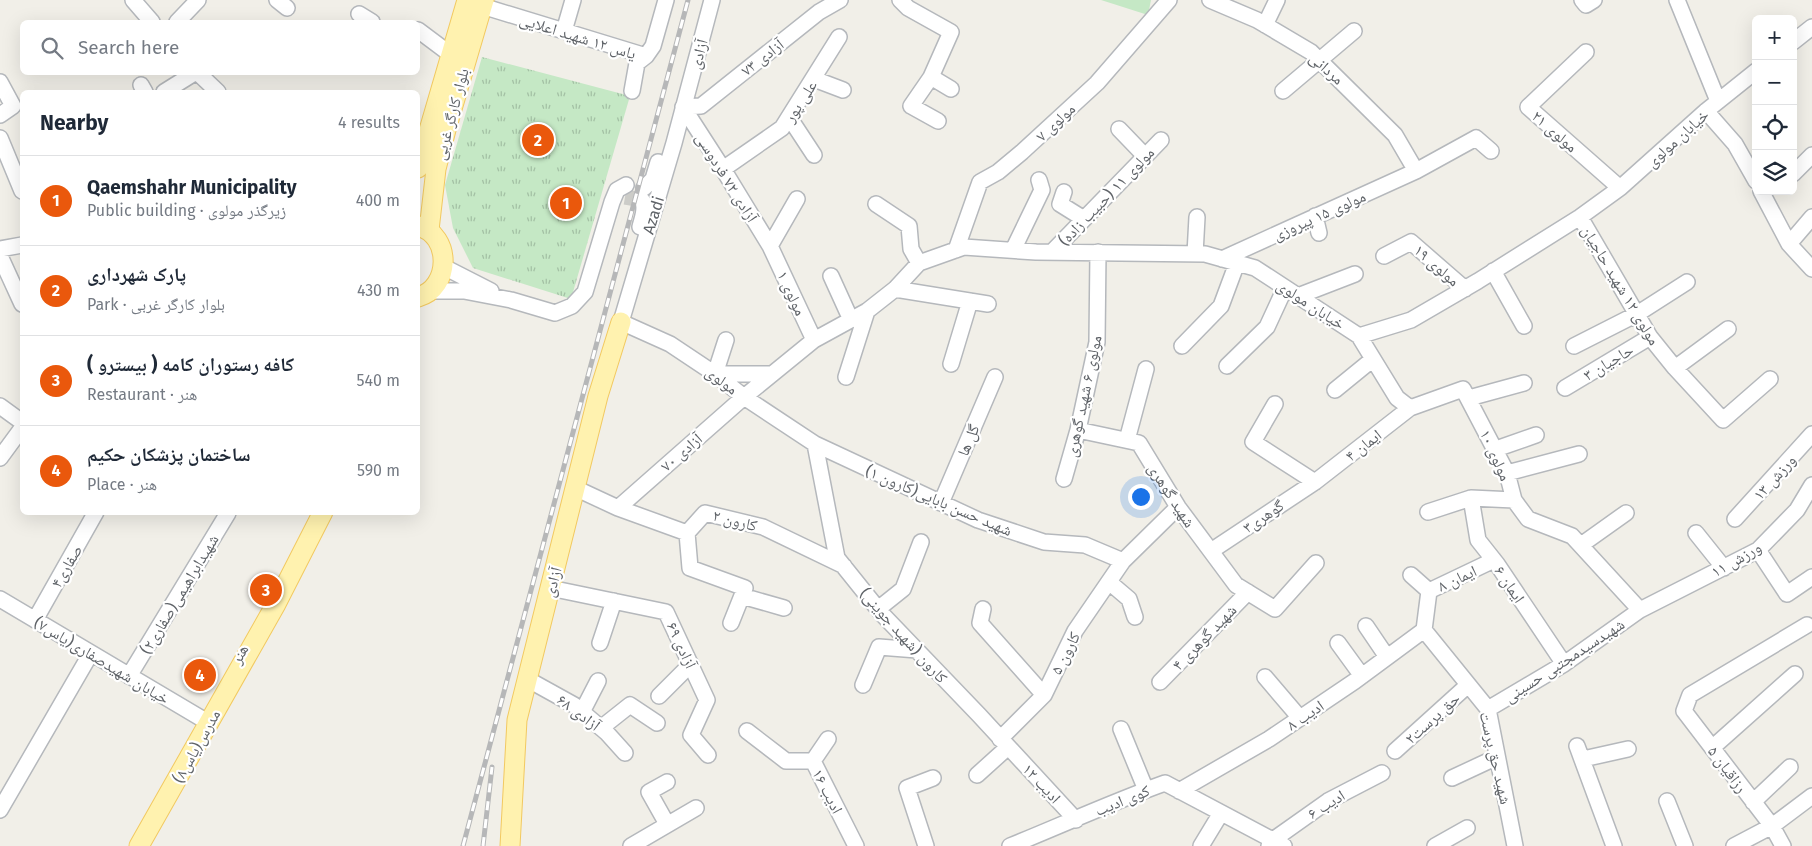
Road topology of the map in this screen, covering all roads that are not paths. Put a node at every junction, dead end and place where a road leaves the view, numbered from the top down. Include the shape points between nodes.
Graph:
1 (133, 0) edge
2 (198, 0) edge
3 (573, 0) edge
4 (666, 0) edge
5 (712, 0) edge
6 (840, 0) edge
7 (900, 0) edge
8 (1169, 0) edge
9 (1210, 0) edge
10 (1277, 0) edge
11 (1582, 0) edge
12 (1594, 0) edge
13 (1677, 0) edge
14 (478, 2) edge
15 (150, 20) edge
16 (179, 20) edge
17 (1265, 25) junction
18 (1812, 27) edge
19 (420, 31) edge
20 (564, 31) junction
21 (1354, 31) dead end
22 (838, 37) dead end
23 (1797, 39) edge
24 (1586, 52) dead end
25 (458, 56) junction
26 (646, 56) junction
27 (1319, 60) junction
28 (192, 75) edge
29 (200, 75) edge
30 (1752, 75) edge
31 (931, 77) junction
32 (814, 79) junction
33 (0, 82) edge
34 (951, 89) dead end
35 (167, 90) edge
36 (216, 90) edge
37 (843, 90) dead end
38 (632, 91) dead end
39 (1283, 91) dead end
40 (1718, 101) junction
41 (683, 107) junction
42 (1706, 111) junction
43 (0, 115) edge
44 (789, 117) junction
45 (938, 121) dead end
46 (1119, 129) dead end
47 (0, 138) edge
48 (1161, 140) dead end
49 (1491, 151) dead end
50 (814, 155) dead end
51 (1812, 155) edge
52 (1145, 156) junction
53 (420, 162) edge
54 (723, 169) junction
55 (1797, 170) edge
56 (1416, 171) junction
57 (1752, 174) edge
58 (1038, 180) dead end
59 (20, 185) edge
60 (1620, 188) junction
61 (1064, 192) dead end
62 (621, 195) dead end
63 (1768, 195) edge
64 (797, 199) dead end
65 (876, 204) dead end
66 (1315, 216) junction
67 (1812, 216) edge
68 (1197, 217) dead end
69 (1580, 217) junction
70 (1084, 219) junction
71 (423, 228) edge
72 (1320, 234) dead end
73 (1789, 244) junction
74 (20, 245) edge
75 (770, 246) junction
76 (0, 249) edge
77 (956, 250) junction
78 (1012, 250) junction
79 (1052, 252) junction
80 (1098, 252) junction
81 (1195, 254) junction
82 (0, 256) edge
83 (1384, 256) dead end
84 (1229, 261) junction
85 (920, 263) junction
86 (444, 267) junction
87 (1812, 269) edge
88 (1493, 271) junction
89 (1355, 274) dead end
90 (832, 276) dead end
91 (1686, 282) dead end
92 (895, 289) junction
93 (1464, 289) junction
94 (1292, 292) junction
95 (424, 294) edge
96 (20, 300) edge
97 (510, 300) junction
98 (970, 301) junction
99 (988, 304) dead end
100 (867, 311) junction
101 (1637, 314) junction
102 (851, 320) junction
103 (621, 322) junction
104 (1524, 326) dead end
105 (1728, 329) dead end
106 (1359, 336) junction
107 (1650, 337) junction
108 (726, 340) dead end
109 (814, 340) junction
110 (1182, 346) dead end
111 (1574, 346) dead end
112 (1373, 359) junction
113 (952, 364) dead end
114 (1227, 366) dead end
115 (1674, 368) junction
116 (1146, 369) dead end
117 (715, 374) junction
118 (772, 374) junction
119 (846, 377) dead end
120 (995, 377) dead end
121 (1770, 379) dead end
122 (1524, 383) dead end
123 (1565, 388) dead end
124 (1335, 390) dead end
125 (744, 397) junction
126 (1469, 398) junction
127 (1275, 404) dead end
128 (0, 406) edge
129 (1410, 408) junction
130 (20, 421) edge
131 (1078, 430) junction
132 (20, 431) edge
133 (1812, 434) edge
134 (1536, 435) dead end
135 (1127, 440) junction
136 (815, 444) junction
137 (1496, 449) junction
138 (1579, 454) dead end
139 (1, 456) edge
140 (1507, 473) junction
141 (1064, 479) dead end
142 (1316, 482) junction
143 (1812, 485) edge
144 (574, 488) junction
145 (1471, 498) junction
146 (1514, 500) junction
147 (941, 503) junction
148 (1178, 507) junction
149 (618, 508) junction
150 (1428, 512) dead end
151 (1626, 513) dead end
152 (94, 515) edge
153 (227, 515) edge
154 (313, 515) edge
155 (322, 515) edge
156 (1735, 520) dead end
157 (687, 533) junction
158 (1696, 533) dead end
159 (921, 542) dead end
160 (1581, 545) junction
161 (1211, 550) junction
162 (1758, 550) junction
163 (1494, 560) junction
164 (1123, 561) junction
165 (1316, 562) dead end
166 (845, 567) junction
167 (1724, 568) junction
168 (1411, 575) dead end
169 (1812, 577) edge
170 (1109, 582) junction
171 (550, 588) junction
172 (1429, 591) junction
173 (1248, 592) junction
174 (742, 596) junction
175 (0, 599) edge
176 (614, 601) junction
177 (784, 608) dead end
178 (878, 609) junction
179 (983, 609) dead end
180 (1640, 610) junction
181 (1135, 617) dead end
182 (35, 620) junction
183 (731, 623) dead end
184 (1806, 625) dead end
185 (1366, 626) dead end
186 (1424, 630) junction
187 (600, 643) dead end
188 (1338, 644) dead end
189 (916, 650) junction
190 (91, 653) junction
191 (1387, 657) junction
192 (691, 664) junction
193 (1564, 664) junction
194 (1795, 674) dead end
195 (129, 676) junction
196 (1362, 676) junction
197 (1265, 677) dead end
198 (527, 678) junction
199 (598, 681) dead end
200 (1160, 682) dead end
201 (863, 685) dead end
202 (1468, 685) junction
203 (1044, 695) junction
204 (659, 696) dead end
205 (1488, 710) junction
206 (582, 712) junction
207 (1300, 718) junction
208 (204, 720) junction
209 (657, 723) dead end
210 (601, 728) junction
211 (1121, 729) dead end
212 (747, 731) dead end
213 (828, 739) dead end
214 (1004, 743) junction
215 (1712, 748) junction
216 (1628, 749) dead end
217 (1396, 751) dead end
218 (625, 753) dead end
219 (708, 755) dead end
220 (1498, 756) junction
221 (813, 761) junction
222 (1790, 767) dead end
223 (1382, 773) dead end
224 (977, 775) dead end
225 (933, 778) dead end
226 (1452, 778) dead end
227 (668, 782) dead end
228 (1146, 790) junction
229 (1179, 791) junction
230 (1812, 796) edge
231 (1666, 801) dead end
232 (1753, 802) junction
233 (696, 808) dead end
234 (0, 810) edge
235 (1221, 813) junction
236 (1076, 820) junction
237 (667, 824) junction
238 (1772, 826) junction
239 (1468, 828) dead end
240 (1276, 844) edge
241 (131, 846) edge
242 (139, 846) edge
243 (510, 846) edge
244 (631, 846) edge
245 (856, 846) edge
246 (926, 846) edge
247 (1010, 846) edge
248 (1200, 846) edge
249 (1435, 846) edge
250 (1515, 846) edge
251 (1614, 846) edge
252 (1685, 846) edge
253 (1734, 846) edge
254 (1783, 846) edge

1 - 15 street
2 - 16 street
3 - 20 street
4 - 26 street via 653,46
5 - 41 street, آزادی
6 - 41 street, آزادی ۷۳ via 819,12 701,106
7 - 31 street via 908,8 951,32
8 - 77 street, مولوی ۷ via 1097,83 1022,152 980,182
9 - 17 street, مردانی
10 - 17 street
11 - 12 street via 1586,5
13 - 40 street
14 - 20 street, یاس ۱۲ شهید اعلایی
14 - 25 main road, بلوار کارگر غربی
17 - 27 street, مردانی
18 - 23 street
19 - 25 street
20 - 26 street, یاس ۱۲ شهید اعلایی
21 - 27 street
22 - 32 street, علی پور
24 - 60 street, مولوی ۲۱ via 1528,108
25 - 53 main road, بلوار کارگر غربی
25 - 71 main road, بلوار کارگر غربی
26 - 38 street via 638,63
27 - 39 street
27 - 56 street, مردانی via 1395,135
28 - 35 street
29 - 36 street
30 - 40 street, خیابان مولوی
31 - 34 street
31 - 45 street via 911,106
32 - 37 street
32 - 44 street, علی پور
33 - 43 street via 13,106
40 - 42 street, خیابان مولوی
41 - 54 street, آزادی ۷۲ فردوسی
41 - 103 street, Azadi
41 - 103 street via 671,122 653,180 643,194 644,211 617,310
42 - 57 street via 1735,144
42 - 60 street, خیابان مولوی
44 - 50 street
44 - 54 street, علی پور via 782,128
46 - 52 street
47 - 59 street
48 - 52 street, مولوی ۱۱ (حبیب زاده)
49 - 56 street, مولوی ۱۵ پیروزی via 1476,138
51 - 55 street
52 - 70 street, مولوی ۱۱ (حبیب زاده)
54 - 75 street, آزادی ۷۲ فردوسی
56 - 66 street, مولوی ۱۵ پیروزی
58 - 78 street via 1042,190
60 - 69 street, خیابان مولوی
61 - 70 street via 1060,204
62 - 97 street via 585,292 572,306 555,314
63 - 73 street
64 - 75 street
65 - 85 street via 909,226 911,249
66 - 72 street
66 - 84 street, مولوی ۱۵ پیروزی
67 - 73 street
68 - 81 street
69 - 88 street, خیابان مولوی
69 - 101 street, مولوی ۱۲ شهید حاجیان
70 - 79 street, مولوی ۱۱ (حبیب زاده)
71 - 86 main road via 440,244
73 - 87 street
74 - 76 street
75 - 109 street, مولوی ۱
77 - 78 street, خیابان مولوی via 964,247
77 - 85 street, خیابان مولوی
78 - 79 street, خیابان مولوی
79 - 80 street, خیابان مولوی
80 - 81 street, خیابان مولوی
80 - 131 street, مولوی ۶ شهید گوهری via 1097,342
81 - 84 street, خیابان مولوی
82 - 96 street
83 - 93 street, مولوی ۱۹ via 1411,242
84 - 94 street, خیابان مولوی via 1255,268
84 - 110 street via 1221,306
85 - 92 street, خیابان مولوی
86 - 95 main road via 435,286
86 - 97 street
88 - 93 street, خیابان مولوی
88 - 104 street
89 - 94 street
90 - 102 street
91 - 101 street
92 - 98 street
92 - 100 street, خیابان مولوی
93 - 106 street, خیابان مولوی via 1411,320
94 - 106 street, خیابان مولوی
94 - 114 street via 1267,327
95 - 97 street via 464,291
98 - 99 street
98 - 113 street
100 - 102 street, خیابان مولوی
100 - 119 street
101 - 107 street, مولوی ۱۲ شهید حاجیان
101 - 111 street
102 - 109 street, خیابان مولوی
103 - 117 street, مولوی via 670,344
103 - 144 main road, آزادی
105 - 115 street
106 - 112 street
107 - 115 street, مولوی ۱۲ شهید حاجیان
107 - 123 street, حاجیان ۳
108 - 117 street
109 - 118 street, مولوی
112 - 124 street
112 - 129 street via 1397,398
115 - 121 street, مولوی ۱۲ شهید حاجیان via 1723,420
116 - 135 street
117 - 118 street
117 - 125 street, مولوی
118 - 125 street, مولوی
120 - 147 street, گل ها
122 - 126 street
125 - 136 street
125 - 149 street, آزادی ۷۰
126 - 129 street via 1463,389
126 - 137 street, مولوی ۱۰
127 - 142 street via 1253,442
128 - 130 street
129 - 142 street, ایمان ۴
131 - 135 street, شهید گوهری
131 - 141 street, مولوی ۶ شهید گوهری
132 - 139 street
133 - 156 street, ورزش ۱۳
134 - 137 street
135 - 148 street, شهید گوهری via 1139,443
136 - 147 street, شهید حسن بابایی(کارون ۱)
136 - 166 street, کارون (شهید جوینی) via 837,558
137 - 140 street, مولوی ۱۰
138 - 140 street
140 - 146 street, مولوی ۱۰
142 - 161 street, گوهری۳
143 - 162 street, ورزش ۱۱ via 1797,510
144 - 149 street
144 - 171 main road, آزادی
145 - 146 street
145 - 150 street
145 - 163 street, ایمان ۶ via 1478,540
146 - 160 street, مولوی ۱۰ via 1528,519 1572,536
147 - 164 street, شهید حسن بابایی(کارون ۱) via 978,520 1044,542 1085,545
148 - 161 street, شهید گوهری
148 - 164 street, کارون ۵
149 - 157 street
151 - 160 street
152 - 182 street, صفاری۴
153 - 195 street, شهیدابراهیمی(صفاری۲)
154 - 208 main road, هنر
155 - 242 main road, مدرس(یاس۸) via 276,604
157 - 166 street, کارون ۲ via 705,512 763,526
157 - 174 street via 690,568 745,588
158 - 167 street
159 - 178 street via 903,589
160 - 180 street, مولوی ۱۰
161 - 173 street, شهید گوهری via 1236,585
162 - 167 street, ورزش ۱۱
162 - 169 street via 1787,594
163 - 172 street, ایمان ۸
163 - 193 street, ایمان ۶
164 - 170 street, کارون ۵
165 - 173 street, شهید گوهری via 1275,609
166 - 178 street, کارون (شهید جوینی)
167 - 180 street, ورزش ۱۱
168 - 172 street
170 - 181 street via 1129,600
170 - 203 street, کارون ۵ via 1075,631
171 - 176 street, آزادی ۶۹
171 - 198 main road, آزادی
172 - 186 street, ایمان ۸
173 - 200 street, شهید گوهری ۴
174 - 177 street
174 - 183 street
175 - 182 street, خیابان شهیدصفاری(یاس۷)
176 - 187 street
176 - 192 street, آزادی ۶۹ via 666,612
178 - 189 street, کارون (شهید جوینی)
179 - 203 street via 980,623
180 - 193 street, شهیدسیدمجتبی حسینی
182 - 190 street, خیابان شهیدصفاری(یاس۷)
184 - 215 street, رزاقیان ۵ via 1690,694 1684,711
185 - 191 street
186 - 191 street, ادیب ۸
186 - 202 street, شهید حق پرست
188 - 196 street
189 - 201 street via 879,647
189 - 214 street, کارون (شهید جوینی)
190 - 195 street, خیابان شهیدصفاری(یاس۷)
190 - 234 street
191 - 196 street, ادیب ۸
192 - 204 street
192 - 219 street, آزادی ۶۹ via 708,700 691,735
193 - 205 street, شهیدسیدمجتبی حسینی
194 - 215 street
195 - 208 street, خیابان شهیدصفاری(یاس۷)
196 - 207 street, ادیب ۸
197 - 207 street
198 - 206 street, آزادی ۶۸
198 - 243 main road, آزادی via 517,720
199 - 206 street
202 - 205 street, شهید حق پرست
202 - 217 street, حق پرست۲
203 - 214 street, کارون ۵
205 - 220 street, شهید حق پرست
206 - 210 street, آزادی ۶۸
207 - 229 street, ادیب ۸
208 - 241 main road, هنر
209 - 210 street via 630,705
210 - 218 street, آزادی ۶۸
211 - 228 street
212 - 221 street via 786,762
213 - 221 street, ادیب ۱۶
214 - 224 street, کارون ۵
214 - 236 street, ادیب ۱۲
215 - 232 street, رزاقیان ۵
216 - 251 street via 1580,752
220 - 226 street
220 - 250 street, شهید حق پرست
221 - 245 street, ادیب ۱۶
222 - 232 street
223 - 240 street, ادیب ۶ via 1328,801
225 - 246 street via 907,788
227 - 237 street via 649,792
228 - 229 street, کوی ادیب via 1165,783
228 - 236 street, کوی ادیب
229 - 235 street, کوی ادیب
230 - 238 street
231 - 252 street
232 - 238 street, رزاقیان ۵
233 - 237 street
235 - 240 street, کوی ادیب
235 - 248 street
236 - 247 street, کوی ادیب
237 - 244 street
238 - 253 street
238 - 254 street, رزاقیان ۵
239 - 249 street

